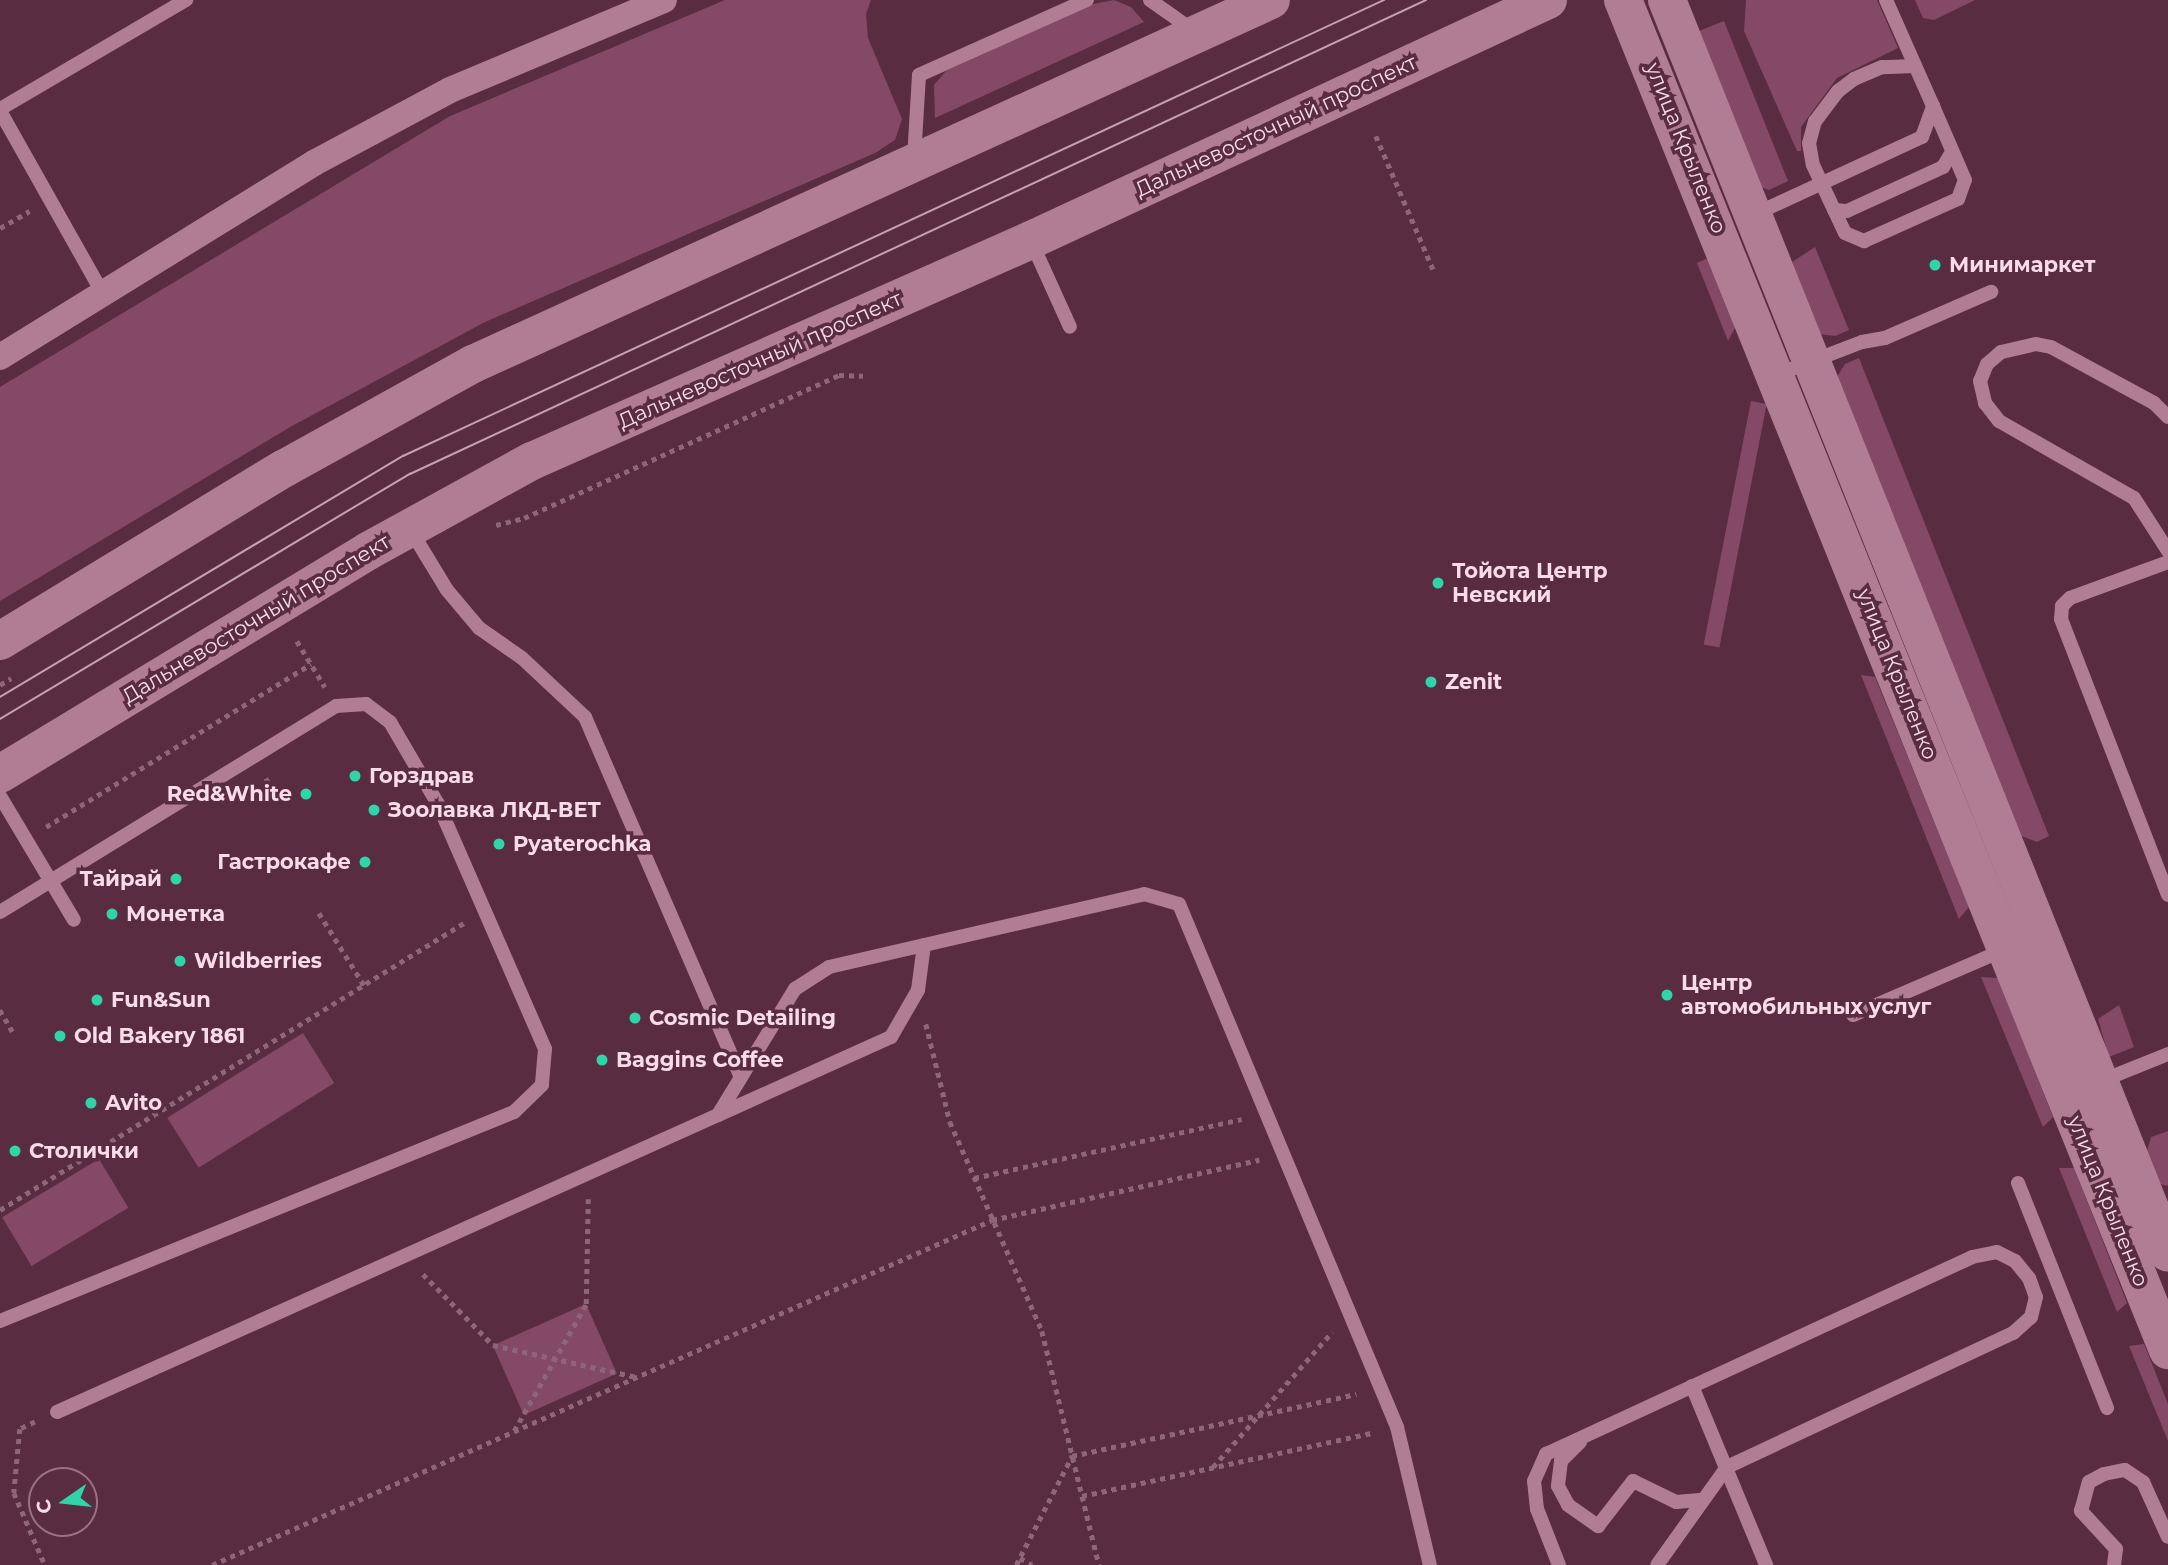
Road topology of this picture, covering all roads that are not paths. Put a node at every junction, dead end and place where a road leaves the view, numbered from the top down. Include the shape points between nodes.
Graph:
1 (186, 0) edge
2 (1087, 0) edge
3 (1150, 0) edge
4 (1271, 0) edge
5 (1548, 0) edge
6 (1623, 0) edge
7 (1667, 0) edge
8 (1886, 0) edge
9 (650, 3) edge
10 (1198, 34) junction
11 (1915, 66) junction
12 (1933, 106) junction
13 (0, 110) edge
14 (1952, 152) junction
15 (914, 161) junction
16 (1822, 184) junction
17 (1834, 210) junction
18 (1737, 221) junction
19 (1031, 240) junction
20 (1991, 292) dead end
21 (103, 294) junction
22 (1070, 327) dead end
23 (0, 357) edge
24 (1813, 360) junction
25 (1776, 375) junction
26 (2168, 417) edge
27 (409, 528) junction
28 (2168, 551) edge
29 (2168, 562) edge
30 (0, 641) edge
31 (0, 774) edge
32 (0, 796) edge
33 (51, 881) junction
34 (2168, 895) edge
35 (0, 912) edge
36 (74, 920) dead end
37 (924, 945) junction
38 (2007, 948) junction
39 (1853, 1015) dead end
40 (2168, 1054) edge
41 (741, 1077) junction
42 (2083, 1089) junction
43 (718, 1115) junction
44 (2105, 1143) junction
45 (2018, 1183) dead end
46 (2168, 1254) edge
47 (0, 1321) edge
48 (2168, 1350) edge
49 (1692, 1386) junction
50 (2107, 1408) dead end
51 (57, 1412) road end
52 (1590, 1433) junction
53 (1727, 1466) junction
54 (1700, 1500) junction
55 (2168, 1537) edge
56 (1430, 1565) edge
57 (1559, 1565) edge
58 (1657, 1565) edge
59 (1766, 1565) edge
60 (2114, 1565) edge

1 - 13 lane
2 - 15 lane via 919,75
3 - 10 lane
4 - 10 main road
5 - 19 main road, Дальневосточный проспект
6 - 18 main road, улица Крыленко
7 - 18 main road, улица Крыленко
8 - 11 lane
9 - 21 street via 450,90 314,163
10 - 15 main road
11 - 12 lane
11 - 16 lane via 1882,67 1854,79 1826,106 1809,143
12 - 14 lane
12 - 16 lane via 1922,137
13 - 21 lane
14 - 17 lane via 1943,167 1847,211
14 - 17 lane via 1965,180 1958,199 1864,241 1845,233
15 - 30 main road via 473,364 285,468
16 - 17 lane
16 - 18 lane
18 - 24 main road, улица Крыленко
18 - 25 main road, улица Крыленко
19 - 22 lane
19 - 27 main road, Дальневосточный проспект via 532,461
20 - 24 lane via 1885,338
21 - 23 street
24 - 25 lane
24 - 42 main road, улица Крыленко
25 - 38 main road, улица Крыленко
26 - 28 lane via 2154,403 2051,347 2036,344 2001,352 1987,365 1980,381 1985,403 1999,421 2134,498
27 - 31 main road, Дальневосточный проспект
27 - 41 lane via 447,590 480,628 522,658 585,717
29 - 34 lane via 2070,598 2062,606 2061,620
32 - 33 lane
33 - 35 lane
33 - 36 lane
33 - 47 lane via 336,706 366,704 390,722 439,804 545,1049 542,1085 514,1112
37 - 41 lane via 828,967 795,989
37 - 43 lane via 918,990 891,1037
37 - 56 lane via 1144,894 1179,904 1397,1427
38 - 39 lane
38 - 42 main road, улица Крыленко
40 - 42 lane
41 - 43 lane
42 - 44 main road, улица Крыленко
43 - 51 lane
44 - 46 main road, улица Крыленко
44 - 48 main road, улица Крыленко
45 - 50 lane
49 - 52 lane
49 - 53 lane
49 - 53 lane via 1972,1257 1997,1252 2015,1261 2029,1278 2036,1297 2031,1317 2014,1333
52 - 54 lane via 1562,1461 1558,1486 1568,1505 1598,1526 1633,1481 1676,1502
52 - 57 lane via 1546,1454 1534,1481 1536,1509
53 - 54 lane
53 - 59 lane
54 - 58 lane
55 - 60 lane via 2143,1482 2125,1470 2104,1474 2089,1482 2081,1511 2116,1549

